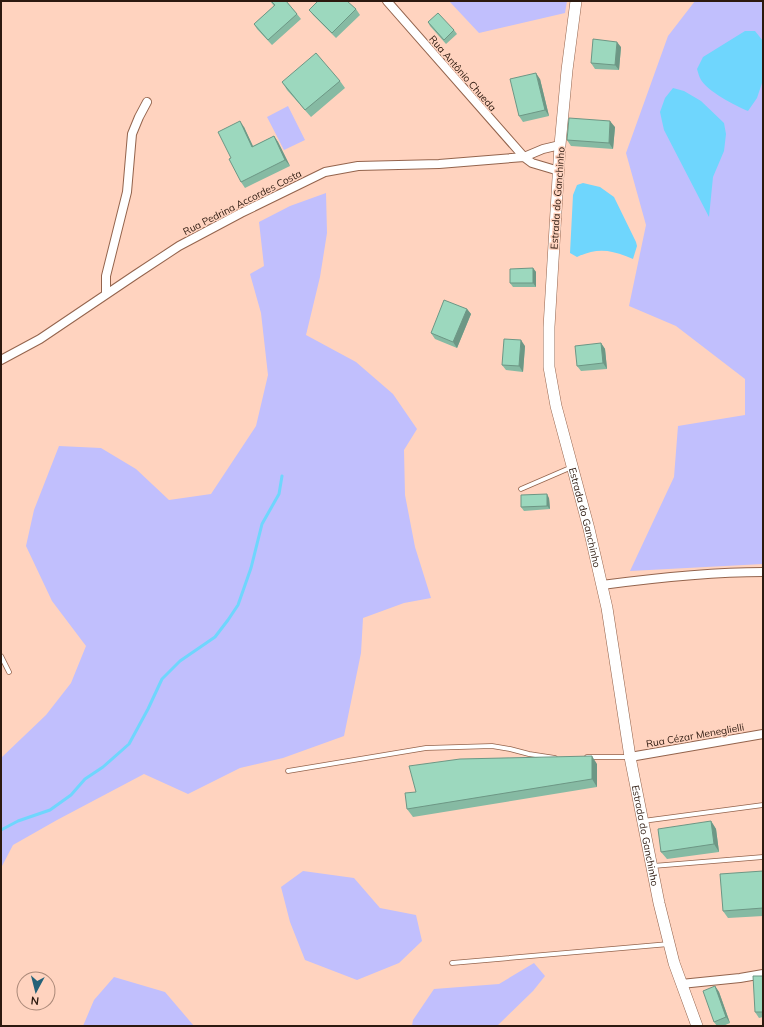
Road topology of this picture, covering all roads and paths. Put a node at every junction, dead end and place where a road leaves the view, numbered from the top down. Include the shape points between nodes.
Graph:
1 (387, 1) edge
2 (576, 1) edge
3 (147, 102) dead end
4 (560, 145) junction
5 (524, 157) junction
6 (559, 171) junction
7 (106, 294) junction
8 (1, 360) edge
9 (572, 467) junction
10 (521, 490) dead end
11 (763, 572) edge
12 (602, 585) junction
13 (1, 656) edge
14 (9, 672) dead end
15 (763, 734) edge
16 (630, 757) junction
17 (556, 758) edge
18 (579, 758) edge
19 (288, 771) dead end
20 (763, 806) edge
21 (643, 821) junction
22 (763, 857) edge
23 (651, 866) junction
24 (669, 944) junction
25 (452, 963) dead end
26 (763, 974) edge
27 (681, 984) junction
28 (697, 1026) edge

1 - 5 street, Rua Antônio Chueda
2 - 4 street, Estrada do Ganchinho
3 - 7 street via 132,134 127,192 106,276
4 - 5 street, Rua Pedrina Accordes Costa via 543,148
4 - 6 street, Estrada do Ganchinho
5 - 6 street via 538,165
5 - 7 street, Rua Pedrina Accordes Costa via 439,164 358,166 325,172 196,237
6 - 9 street, Estrada do Ganchinho via 549,327 549,367
7 - 8 street, Rua Pedrina Accordes Costa via 40,340
9 - 10 lane
9 - 12 street, Estrada do Ganchinho
11 - 12 street via 660,577
12 - 16 street, Estrada do Ganchinho
13 - 14 lane
15 - 16 street, Rua Cézar Meneglielli
16 - 18 lane
16 - 21 street, Estrada do Ganchinho
17 - 19 lane via 492,746 426,748
20 - 21 lane
21 - 23 street, Estrada do Ganchinho
22 - 23 lane
23 - 24 street, Estrada do Ganchinho
24 - 25 lane
24 - 27 street, Estrada do Ganchinho
26 - 27 street
27 - 28 street, Estrada do Ganchinho

